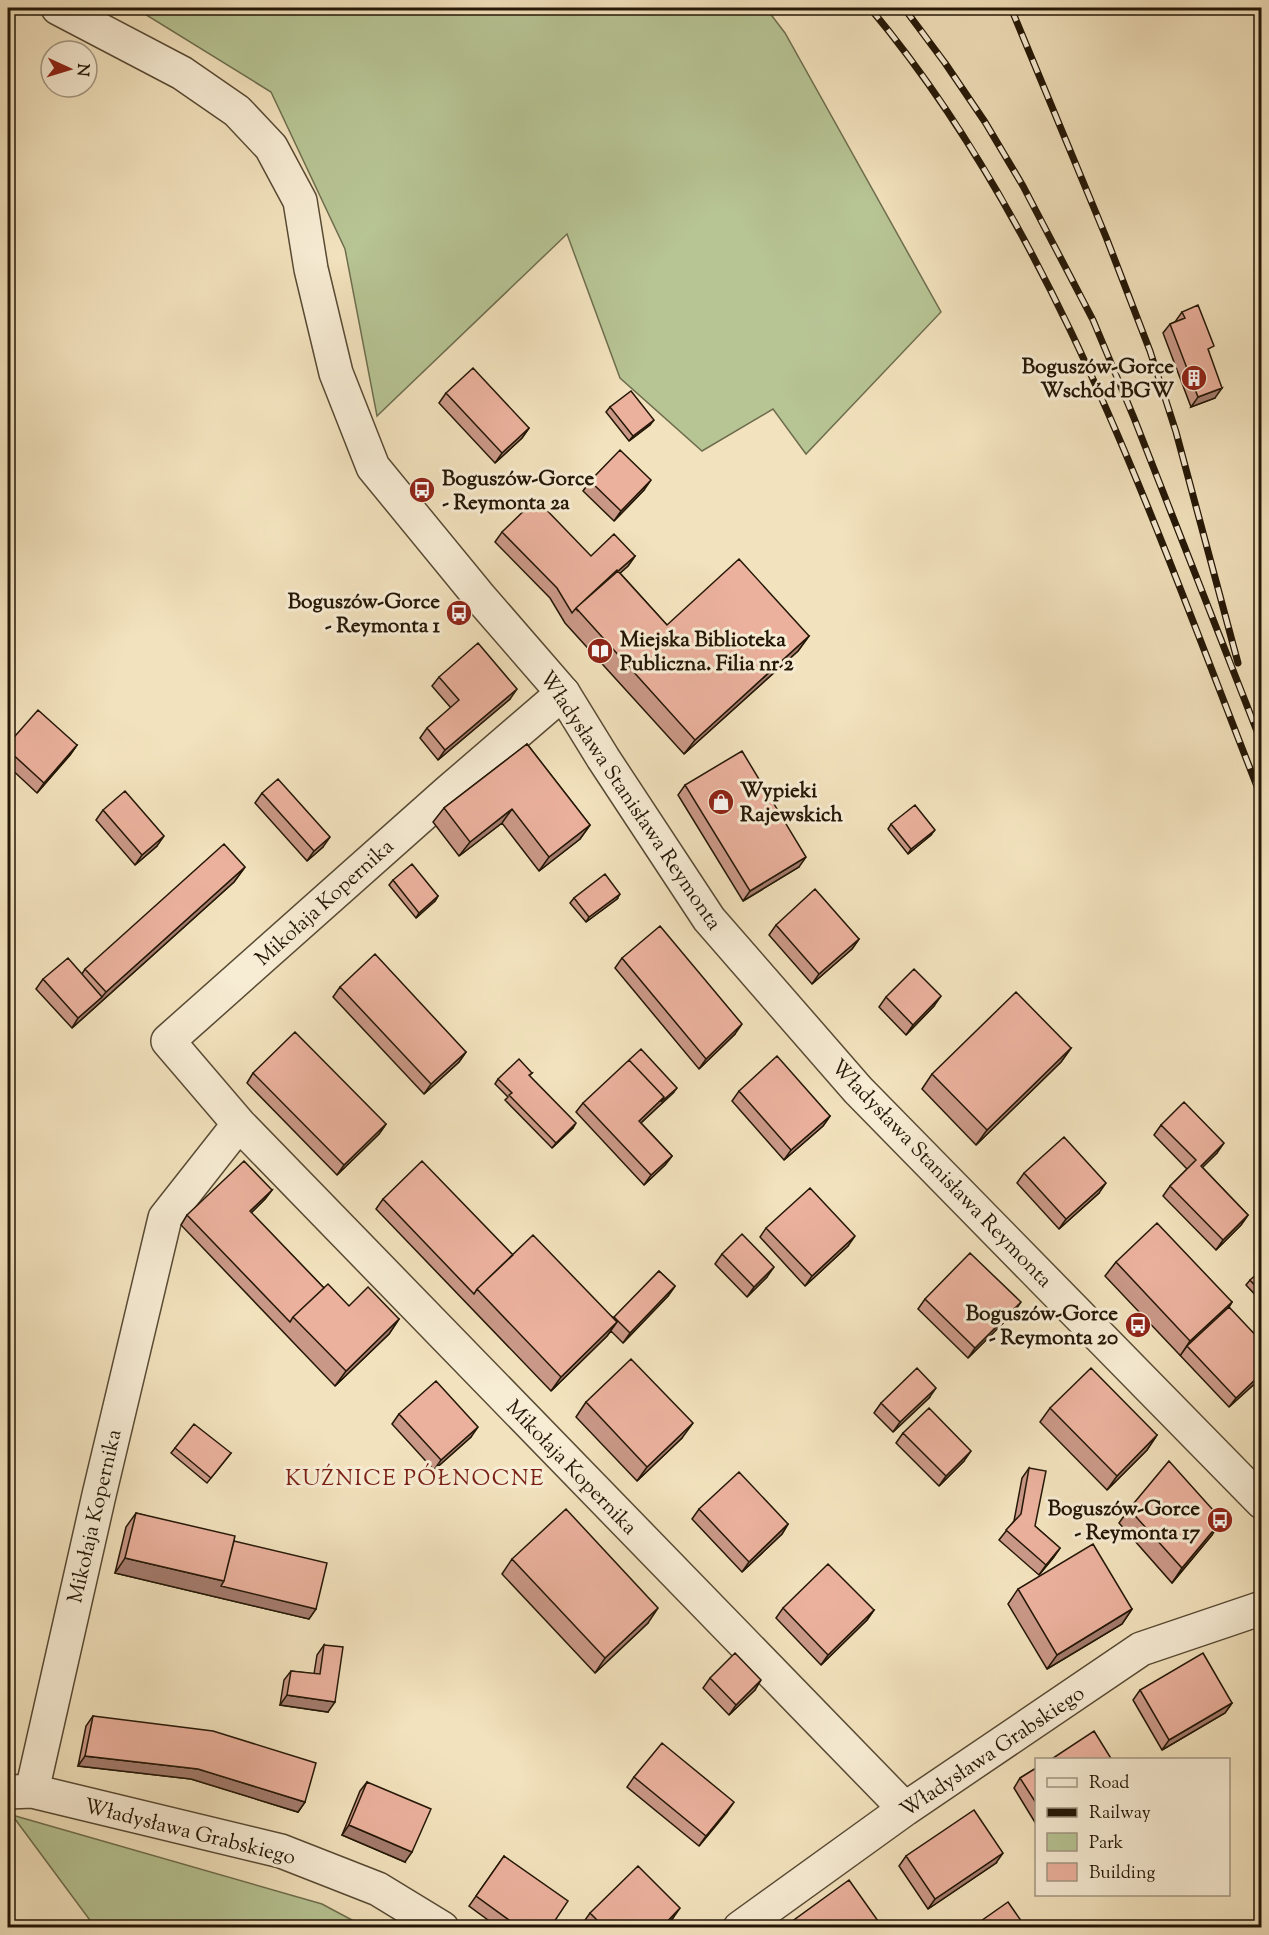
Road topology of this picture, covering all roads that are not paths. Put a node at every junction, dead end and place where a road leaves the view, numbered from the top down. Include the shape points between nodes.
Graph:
1 (58, 8) edge
2 (563, 693) junction
3 (239, 1124) junction
4 (1262, 1502) edge
5 (1262, 1608) edge
6 (20, 1792) edge
7 (905, 1809) junction
8 (442, 1928) edge
9 (740, 1928) edge

1 - 2 street, Władysława Stanisława Reymonta via 182,73 237,111 271,147 300,201 311,269 336,373 374,467
2 - 3 street, Mikołaja Kopernika via 168,1041
2 - 4 street, Władysława Stanisława Reymonta via 709,919 858,1090
3 - 6 street, Mikołaja Kopernika via 165,1218 99,1495
3 - 7 street, Mikołaja Kopernika
5 - 7 street, Władysława Grabskiego via 1141,1649
6 - 8 street, Władysława Grabskiego via 281,1851 378,1888
7 - 9 street, Władysława Grabskiego

